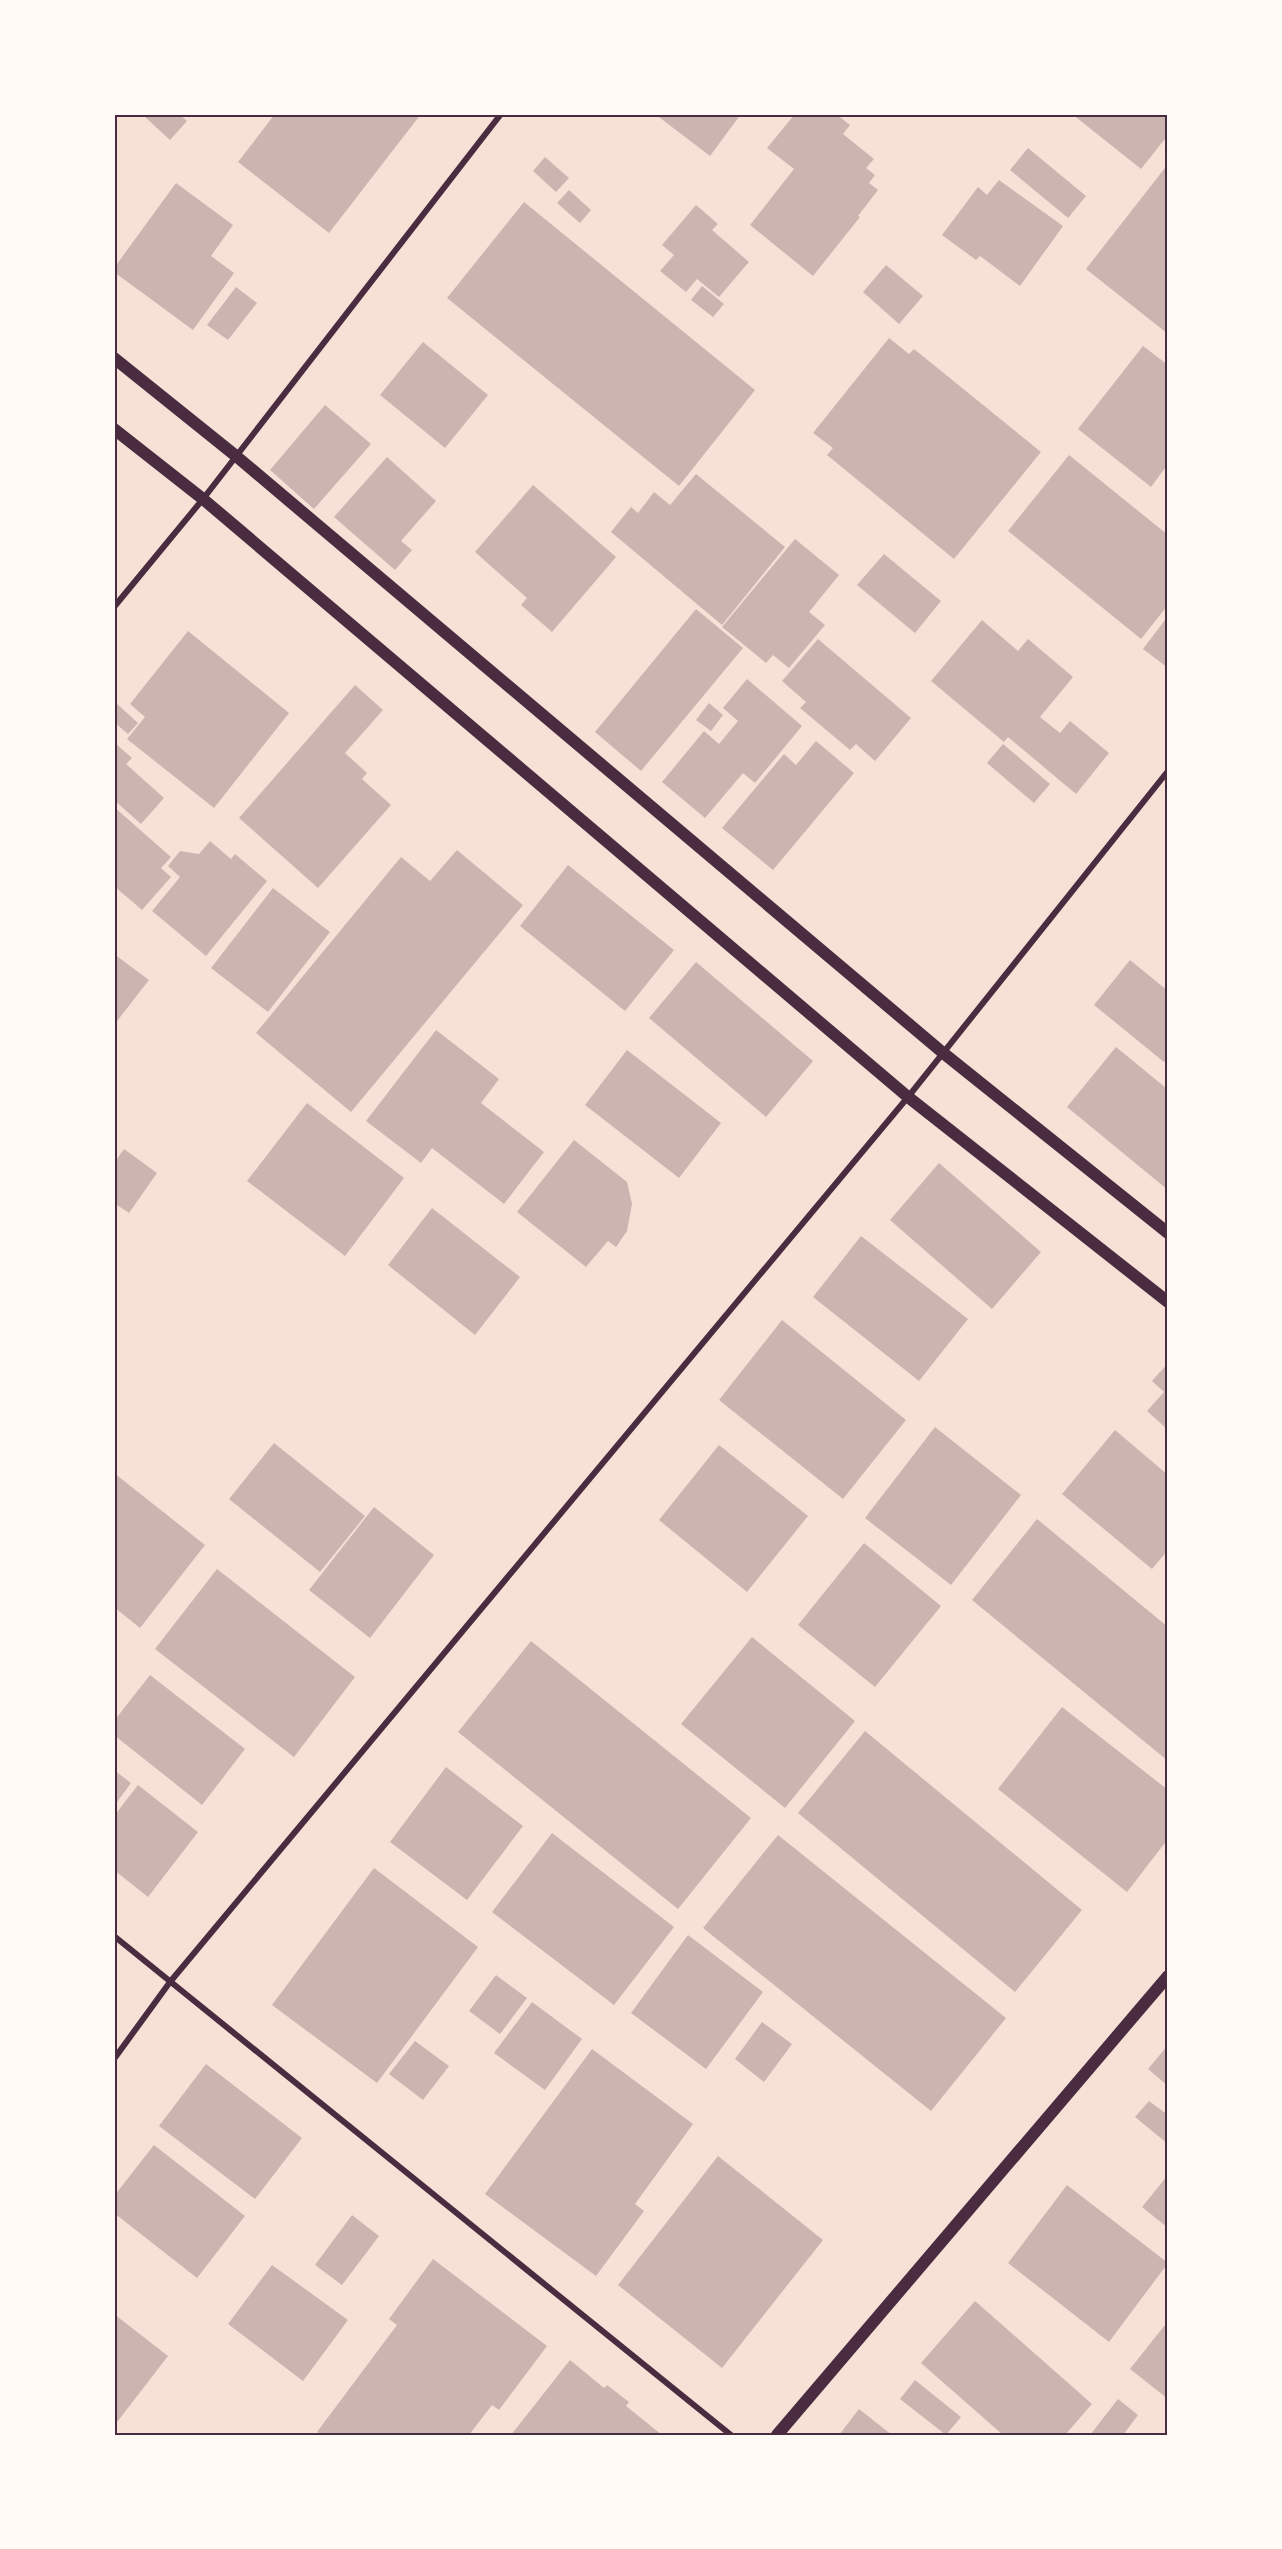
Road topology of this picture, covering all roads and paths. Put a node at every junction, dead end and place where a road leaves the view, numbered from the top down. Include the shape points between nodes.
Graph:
1 (501, 114) edge
2 (114, 358) edge
3 (114, 429) edge
4 (236, 456) junction
5 (203, 499) junction
6 (114, 607) edge
7 (1168, 771) edge
8 (942, 1052) junction
9 (908, 1097) junction
10 (1168, 1233) edge
11 (1168, 1302) edge
12 (114, 1936) edge
13 (1168, 1976) edge
14 (170, 1982) junction
15 (114, 2059) edge
16 (731, 2435) edge
17 (777, 2435) edge

1 - 4 street
2 - 4 main road
3 - 5 main road
4 - 5 street
4 - 8 main road
5 - 6 street
5 - 9 main road
7 - 8 street
8 - 9 street
8 - 10 main road
9 - 11 main road
9 - 14 street
12 - 14 street
13 - 17 main road
14 - 15 street
14 - 16 street

